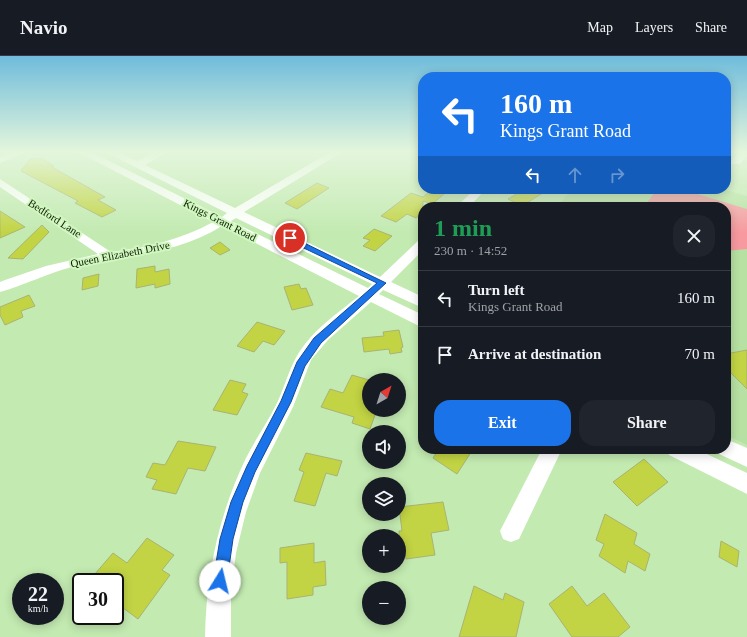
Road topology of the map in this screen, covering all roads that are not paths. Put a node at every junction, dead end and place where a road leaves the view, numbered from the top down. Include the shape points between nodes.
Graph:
1 (136, 178) edge
2 (164, 178) edge
3 (292, 178) edge
4 (0, 182) edge
5 (476, 194) edge
6 (468, 202) edge
7 (237, 213) junction
8 (222, 221) junction
9 (418, 248) edge
10 (108, 256) junction
11 (0, 287) edge
12 (375, 289) junction
13 (418, 302) edge
14 (418, 319) edge
15 (731, 450) edge
16 (550, 454) edge
17 (686, 454) edge
18 (747, 458) edge
19 (747, 484) edge
20 (511, 531) dead end
21 (218, 637) edge

1 - 8 street, Kings Grant Road
2 - 7 street, Kings Grant Road
3 - 7 street, Queen Elizabeth Drive
4 - 10 street, Bedford Lane
5 - 6 street
7 - 8 street, Queen Elizabeth Drive
7 - 12 street, Kings Grant Road
8 - 10 street, Queen Elizabeth Drive via 169,245
8 - 12 street, Kings Grant Road
9 - 12 street
10 - 11 street, Queen Elizabeth Drive via 57,267
12 - 13 street, Kings Grant Road
12 - 14 street, Kings Grant Road
12 - 21 street via 309,350 251,470 237,502 227,539 220,581
15 - 18 street
16 - 20 street
17 - 19 street

